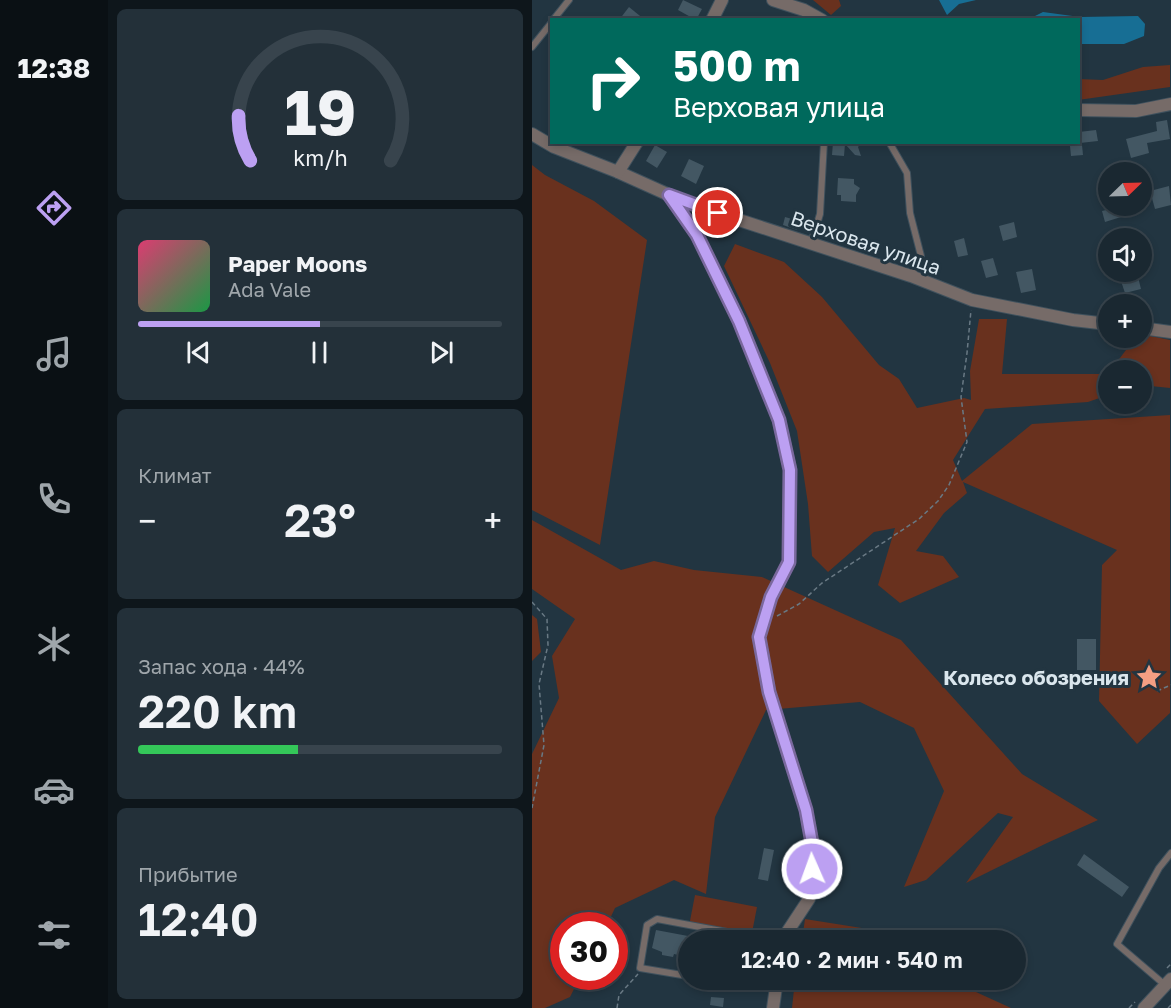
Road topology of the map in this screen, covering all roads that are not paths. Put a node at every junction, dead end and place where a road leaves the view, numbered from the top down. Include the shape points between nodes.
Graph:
1 (569, 0) edge
2 (722, 0) edge
3 (773, 0) edge
4 (554, 18) edge
5 (713, 18) edge
6 (818, 18) edge
7 (550, 24) edge
8 (532, 47) edge
9 (1171, 104) edge
10 (1080, 110) edge
11 (532, 134) edge
12 (636, 144) edge
13 (824, 144) edge
14 (890, 144) edge
15 (618, 172) junction
16 (669, 195) junction
17 (811, 243) junction
18 (911, 276) junction
19 (1098, 323) edge
20 (1152, 329) edge
21 (1171, 332) edge
22 (1171, 853) edge
23 (716, 930) edge
24 (789, 930) edge
25 (678, 975) edge
26 (1168, 982) edge
27 (775, 990) edge
28 (773, 1008) edge
29 (1144, 1008) edge

1 - 4 lane
2 - 5 street
3 - 6 street
7 - 8 lane
9 - 10 street via 1136,111
11 - 15 street, Верховая улица
12 - 15 street
13 - 17 lane via 820,214
14 - 18 lane via 907,173 910,213 920,256
15 - 16 street, Верховая улица
16 - 17 street, Верховая улица
16 - 24 street via 697,235 739,321 779,420 790,470 789,562 771,597 759,637 769,692 806,810 814,854 809,899
17 - 18 street, Верховая улица
18 - 19 street, Верховая улица via 972,300
20 - 21 street
22 - 26 lane via 1117,944
23 - 25 lane via 657,919 647,926 640,969
26 - 29 street
27 - 28 street

